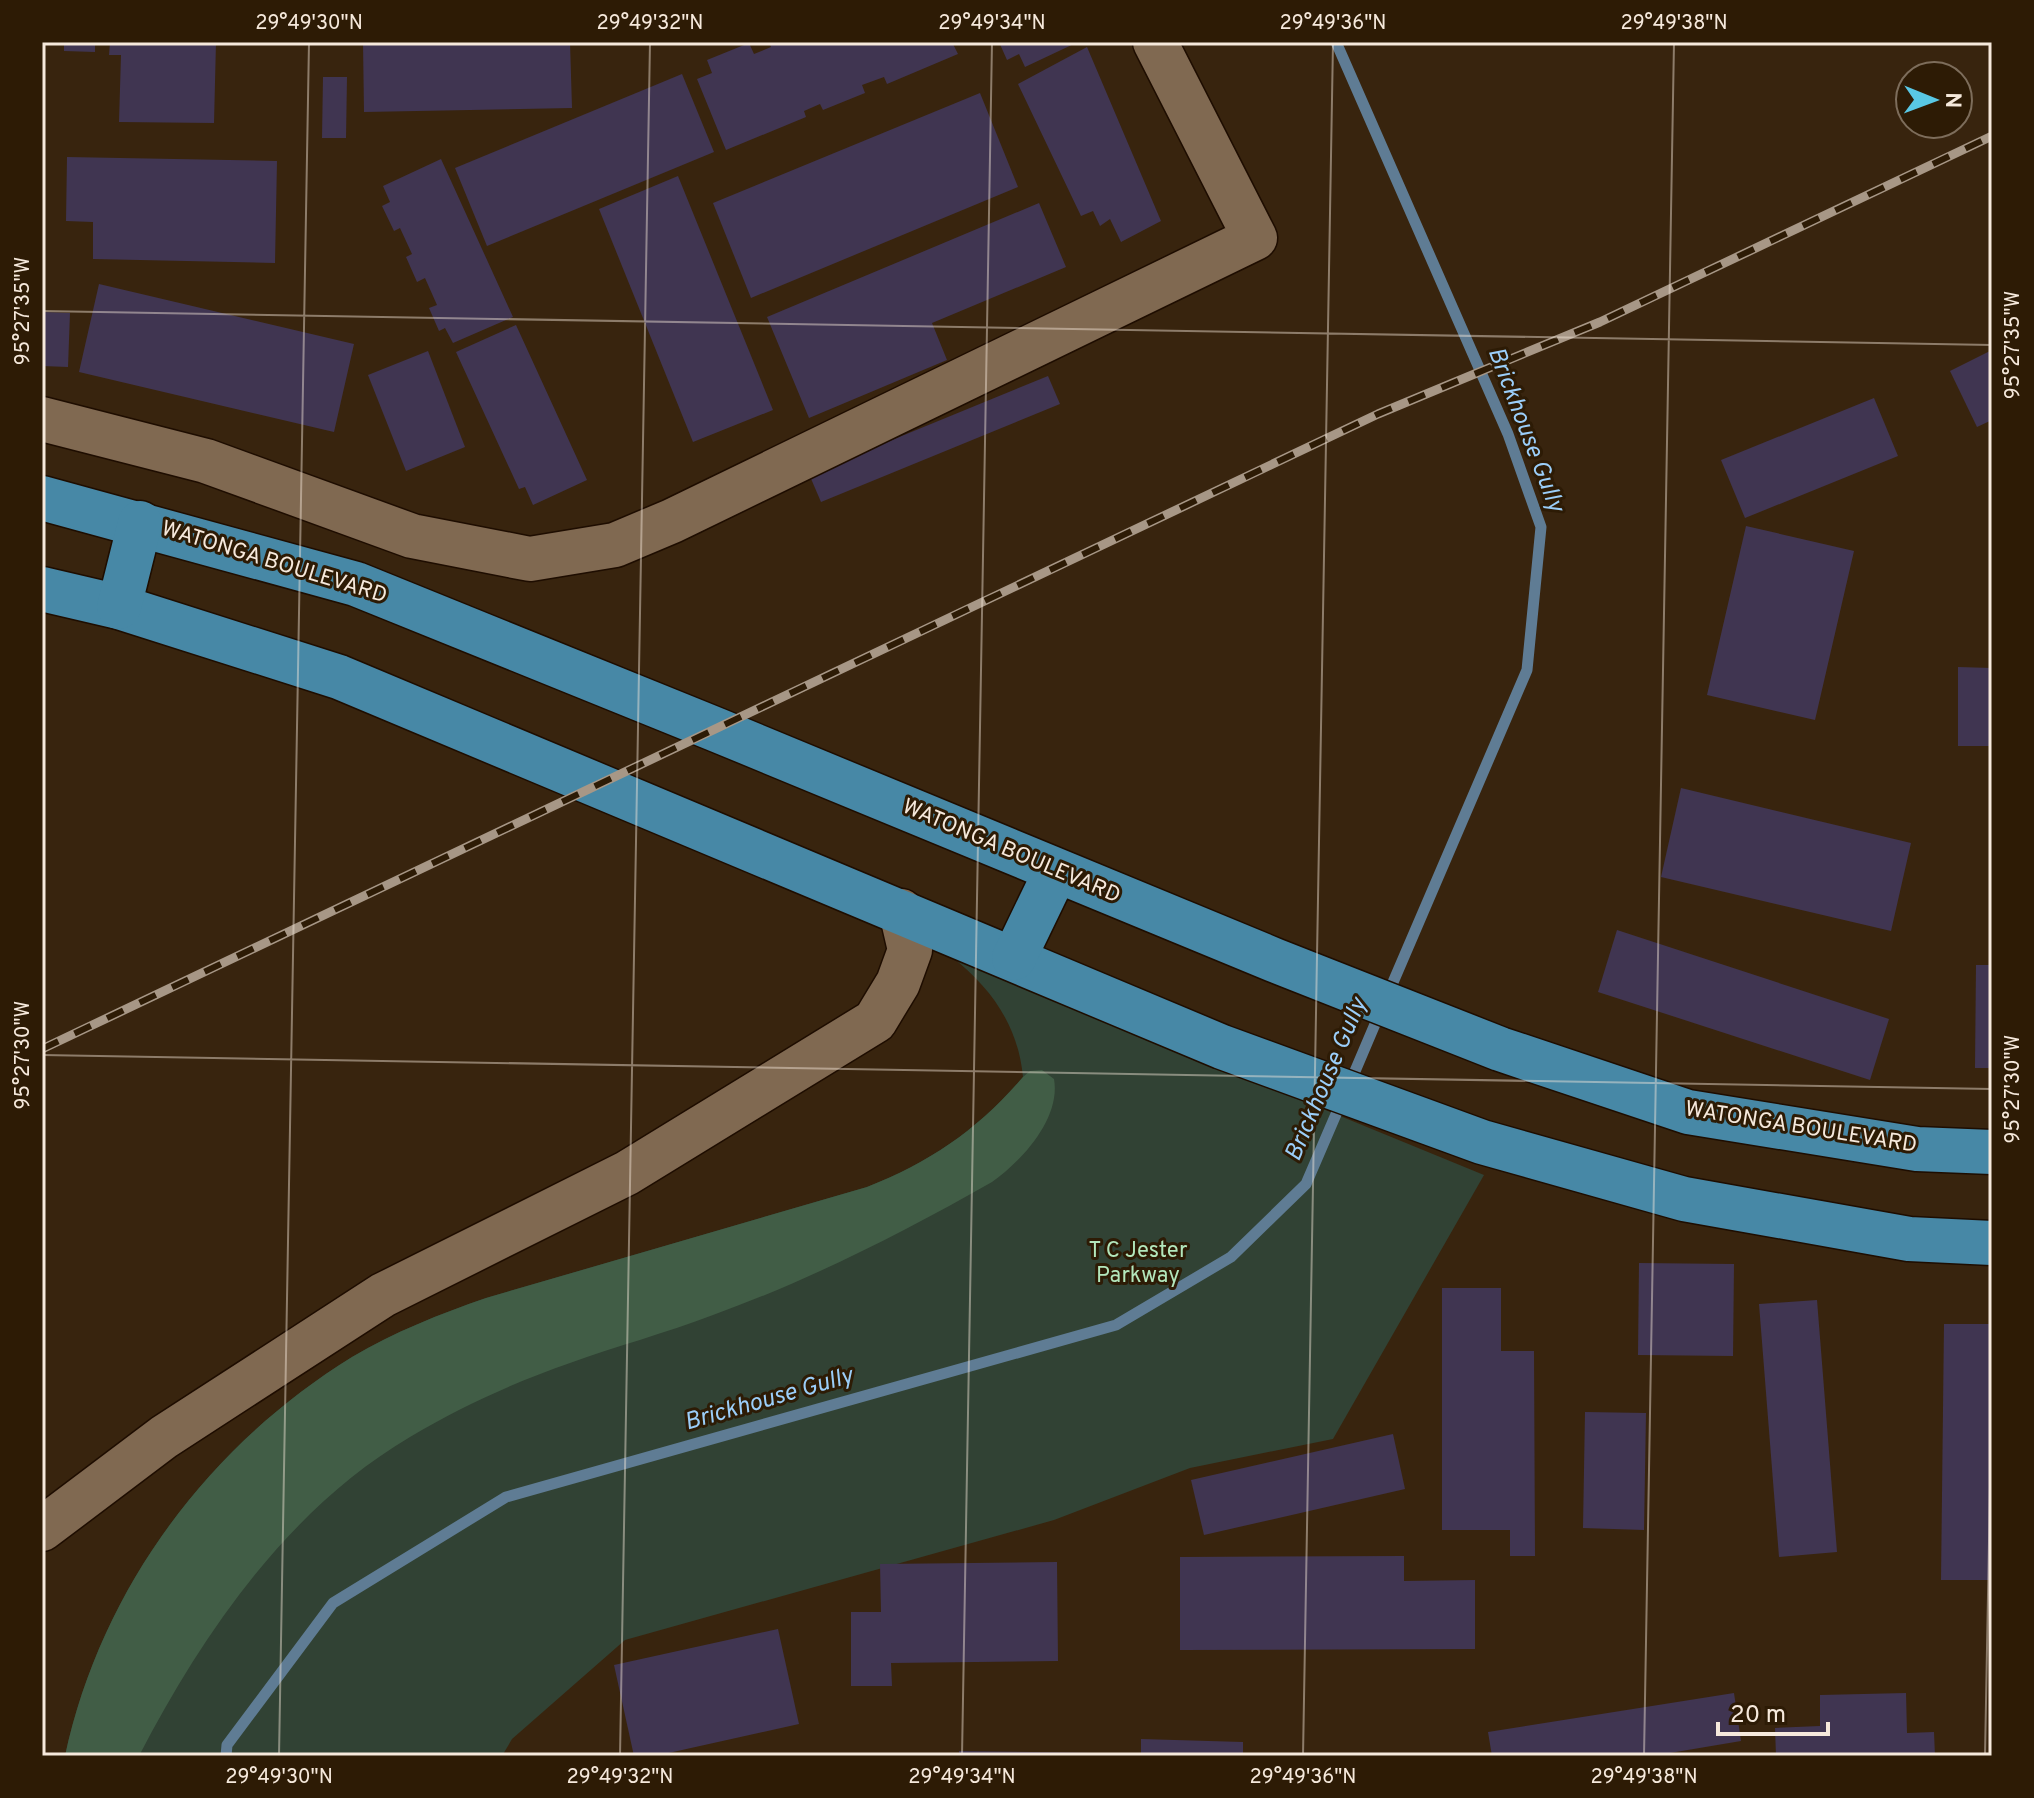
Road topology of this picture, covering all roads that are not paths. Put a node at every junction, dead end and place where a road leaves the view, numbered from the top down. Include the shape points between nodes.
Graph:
1 (1155, 42) edge
2 (42, 419) edge
3 (42, 498) edge
4 (140, 523) junction
5 (42, 589) edge
6 (119, 607) junction
7 (1056, 871) junction
8 (901, 911) junction
9 (1014, 958) junction
10 (1992, 1152) edge
11 (1992, 1243) edge
12 (42, 1529) edge

1 - 2 lane via 1255,238 615,545 530,559 412,536 206,461
3 - 4 main road, WATONGA BOULEVARD
4 - 6 main road
4 - 7 main road, WATONGA BOULEVARD via 356,584
5 - 6 main road
6 - 8 main road via 339,677
7 - 9 main road
7 - 10 main road, WATONGA BOULEVARD via 1500,1049 1688,1112 1917,1149
8 - 9 main road
8 - 12 lane via 910,950 875,1021 627,1173 383,1295 164,1437
9 - 11 main road via 1222,1047 1482,1142 1684,1199 1909,1239

